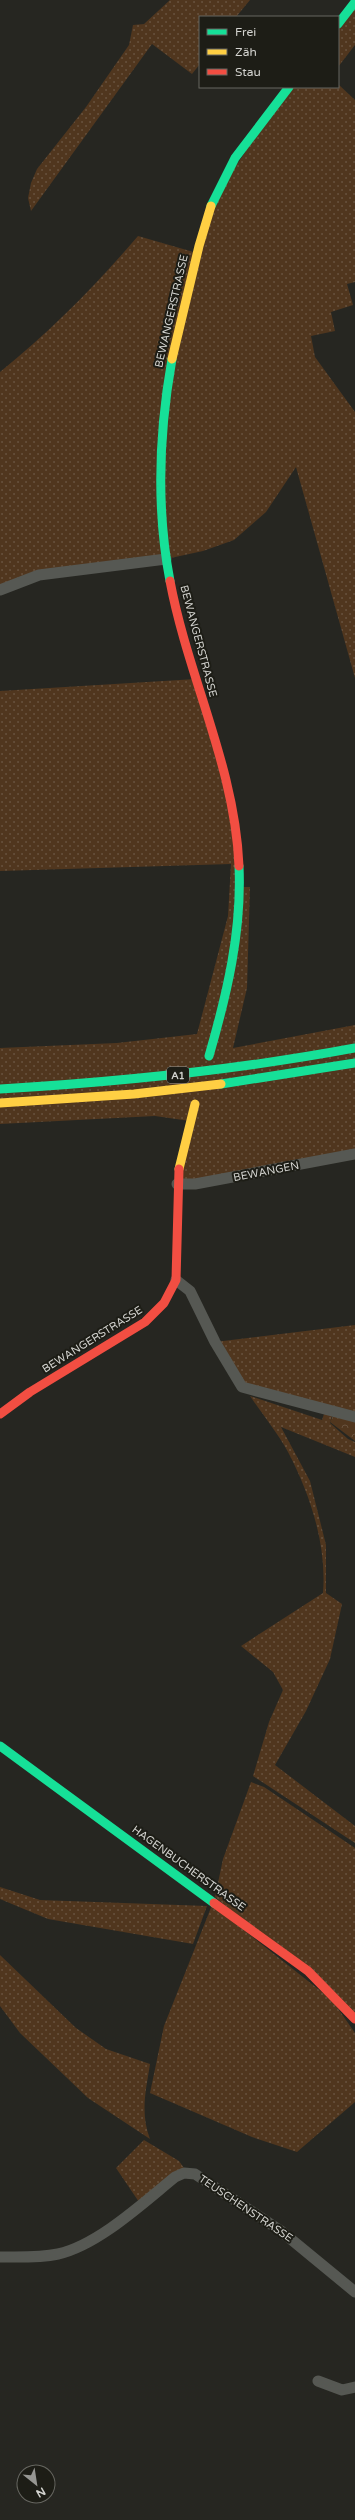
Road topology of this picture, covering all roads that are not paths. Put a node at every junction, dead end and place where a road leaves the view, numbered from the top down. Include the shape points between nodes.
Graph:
1 (355, 2) edge
2 (339, 23) edge
3 (288, 88) edge
4 (166, 559) junction
5 (0, 590) edge
6 (355, 1048) edge
7 (209, 1056) dead end
8 (355, 1063) edge
9 (0, 1089) edge
10 (0, 1103) edge
11 (195, 1104) dead end
12 (355, 1154) edge
13 (177, 1184) junction
14 (176, 1280) junction
15 (0, 1414) edge
16 (355, 1417) edge
17 (0, 1746) edge
18 (355, 2019) edge
19 (0, 2257) edge
20 (355, 2292) edge
21 (318, 2381) dead end
22 (355, 2387) edge

1 - 2 main road
3 - 4 main road, BEWANGERSTRASSE via 247,140 228,169 213,200 197,253 170,365 164,408 160,448 160,497
4 - 5 street via 39,575
4 - 7 main road, BEWANGERSTRASSE via 175,608 225,779 237,842 240,887 238,936 229,986
6 - 9 main road, A1 via 185,1075
8 - 10 main road, A1 via 169,1091
11 - 13 main road, BEWANGERSTRASSE via 185,1138
12 - 13 street, BEWANGEN via 195,1184
13 - 14 main road, BEWANGERSTRASSE
14 - 15 main road, BEWANGERSTRASSE via 164,1303 145,1322 30,1392
14 - 16 street via 190,1291 215,1342 242,1387
17 - 18 main road, HAGENBUCHERSTRASSE via 308,1971
19 - 20 street, TEUSCHENSTRASSE via 58,2254 77,2247 98,2236 174,2177 189,2172 281,2231
21 - 22 street via 342,2390

